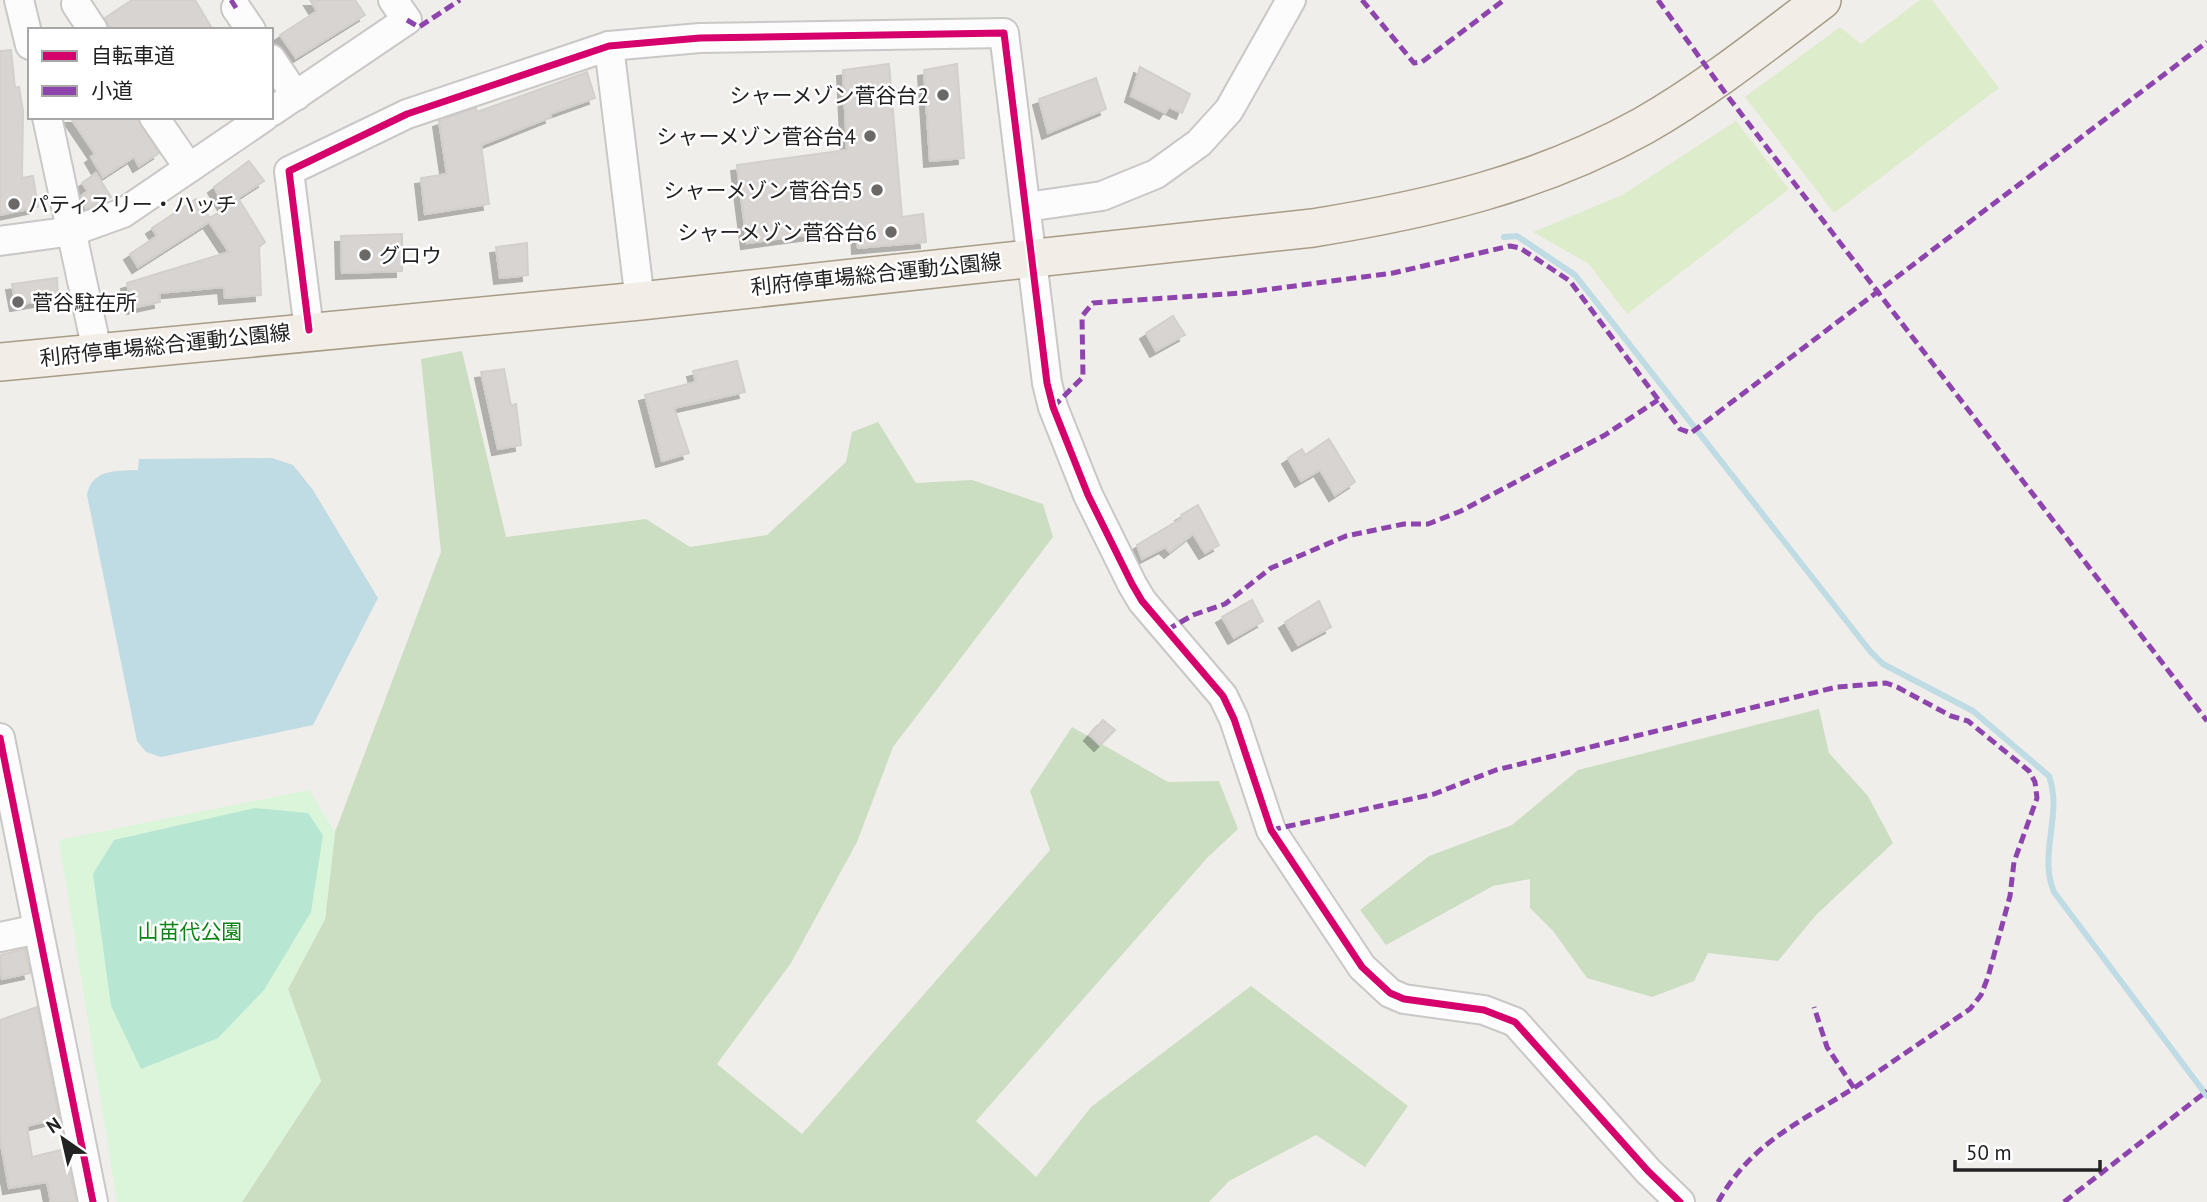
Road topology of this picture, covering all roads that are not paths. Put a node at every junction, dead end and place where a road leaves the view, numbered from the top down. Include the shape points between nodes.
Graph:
1 (19, 0) edge
2 (393, 0) edge
3 (1291, 0) edge
4 (1822, 0) edge
5 (73, 1) edge
6 (92, 28) edge
7 (28, 37) edge
8 (609, 46) junction
9 (273, 62) edge
10 (296, 96) junction
11 (273, 112) edge
12 (47, 119) edge
13 (155, 119) edge
14 (261, 119) edge
15 (190, 168) junction
16 (1027, 207) junction
17 (74, 231) junction
18 (0, 241) edge
19 (1032, 257) junction
20 (640, 301) junction
21 (309, 330) junction
22 (97, 351) junction
23 (0, 362) edge
24 (0, 738) edge
25 (7, 810) edge
26 (38, 929) junction
27 (0, 937) edge
28 (93, 1202) edge
29 (1680, 1202) edge

1 - 7 street
2 - 10 street via 407,20
3 - 16 street via 1229,110 1199,143 1156,174 1102,196
4 - 19 main road, 利府停車場総合運動公園線 via 1715,80 1643,126 1515,183 1453,202 1324,226
5 - 6 street
8 - 16 street via 700,38 1004,33
8 - 20 street
8 - 21 street via 407,114 289,171
9 - 10 street
10 - 11 street
12 - 17 street
13 - 15 street
14 - 15 street
15 - 17 street via 123,213
16 - 19 street
17 - 18 street
17 - 22 street
19 - 20 main road, 利府停車場総合運動公園線
19 - 29 street via 1053,407 1110,541 1142,601 1223,696 1271,830 1362,967 1390,993 1404,999 1485,1010 1515,1022
20 - 21 main road, 利府停車場総合運動公園線
21 - 22 main road, 利府停車場総合運動公園線
22 - 23 main road, 利府停車場総合運動公園線
24 - 25 street
25 - 26 street
26 - 27 street
26 - 28 street

